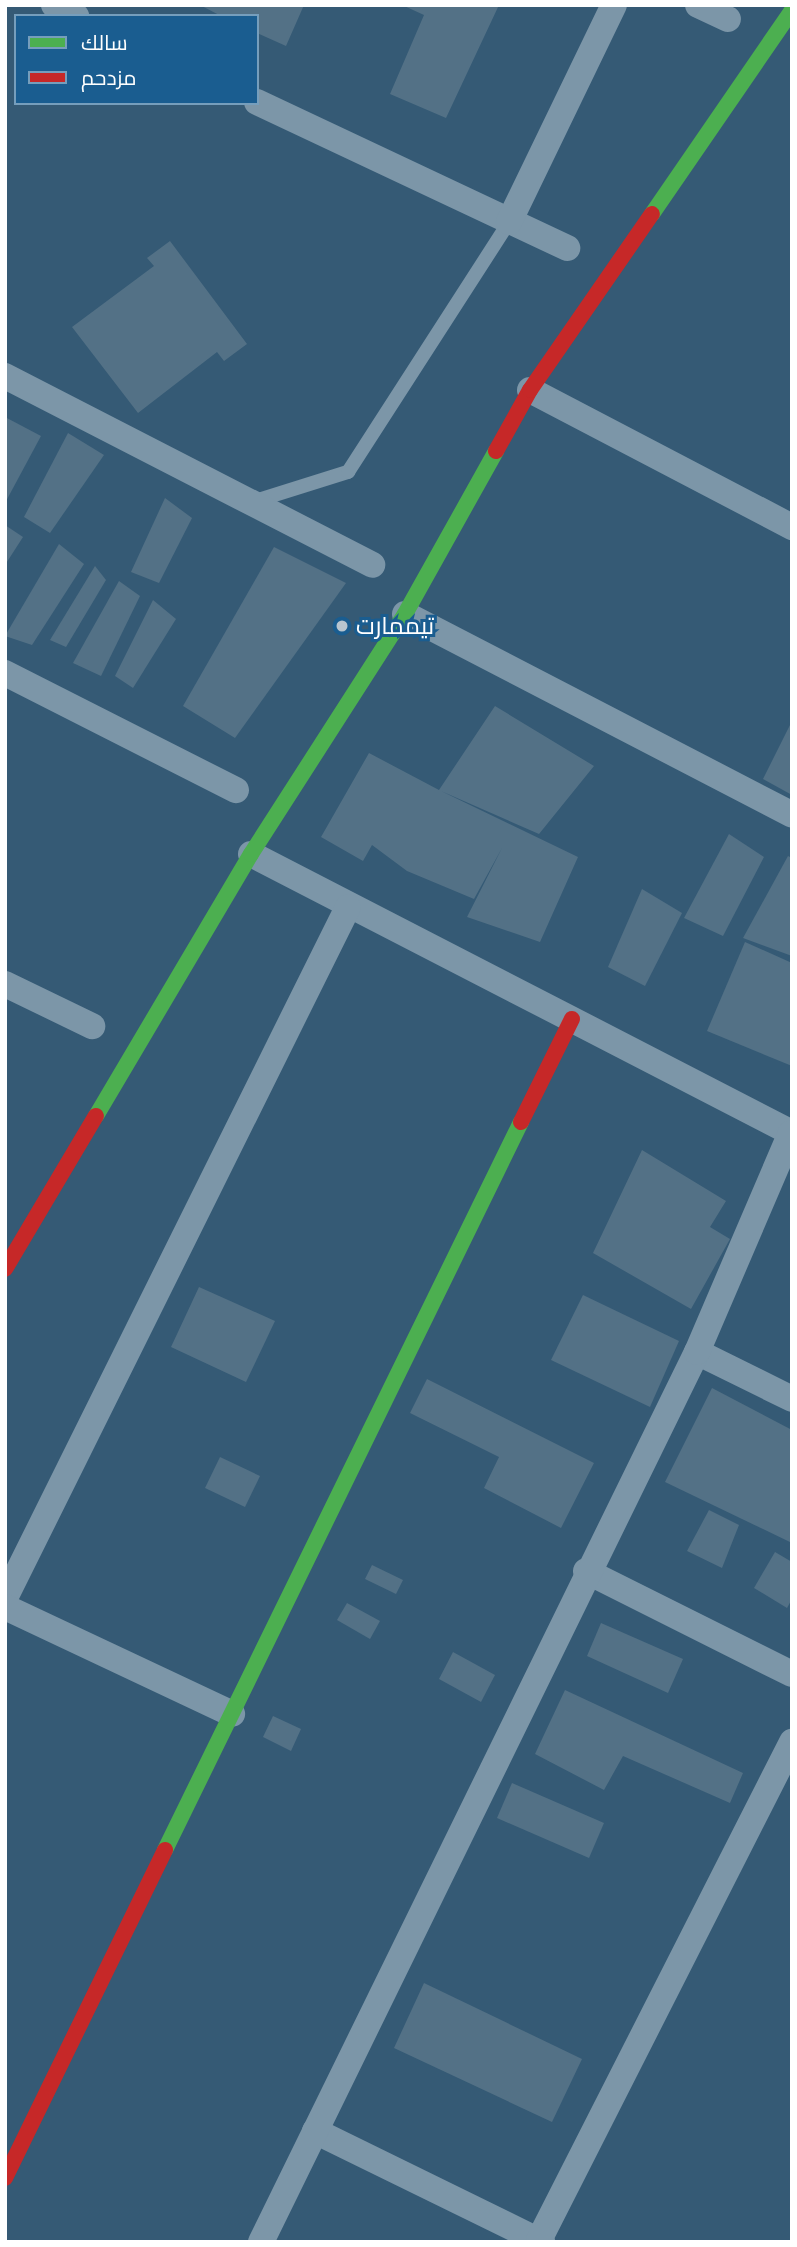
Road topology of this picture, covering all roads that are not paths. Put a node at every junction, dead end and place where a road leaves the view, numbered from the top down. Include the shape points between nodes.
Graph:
1 (54, 5) edge
2 (614, 5) edge
3 (698, 5) edge
4 (792, 10) edge
5 (72, 14) edge
6 (728, 19) dead end
7 (259, 103) edge
8 (509, 222) junction
9 (566, 248) dead end
10 (5, 376) edge
11 (530, 390) junction
12 (251, 503) junction
13 (792, 527) edge
14 (372, 565) dead end
15 (405, 614) junction
16 (5, 673) edge
17 (236, 790) dead end
18 (792, 815) edge
19 (251, 854) junction
20 (348, 907) junction
21 (5, 984) edge
22 (572, 1019) junction
23 (92, 1026) dead end
24 (791, 1133) edge
25 (5, 1269) edge
26 (697, 1352) junction
27 (792, 1399) edge
28 (586, 1571) junction
29 (5, 1598) edge
30 (5, 1606) edge
31 (792, 1674) edge
32 (232, 1714) junction
33 (792, 1742) edge
34 (315, 2131) junction
35 (5, 2178) edge
36 (540, 2241) edge
37 (261, 2242) edge

1 - 5 street
2 - 8 street
3 - 6 street
4 - 11 street
7 - 8 street
8 - 9 street
8 - 12 lane via 348,472
10 - 12 street
11 - 13 street
11 - 15 street
12 - 14 street
15 - 18 street
15 - 19 street
16 - 17 street
19 - 20 street
19 - 25 street
20 - 22 street
20 - 29 street
21 - 23 street
22 - 24 street
22 - 32 street
24 - 26 street
26 - 27 street
26 - 28 street
28 - 31 street
28 - 34 street
30 - 32 street
32 - 35 street
33 - 36 street
34 - 36 street
34 - 37 street

